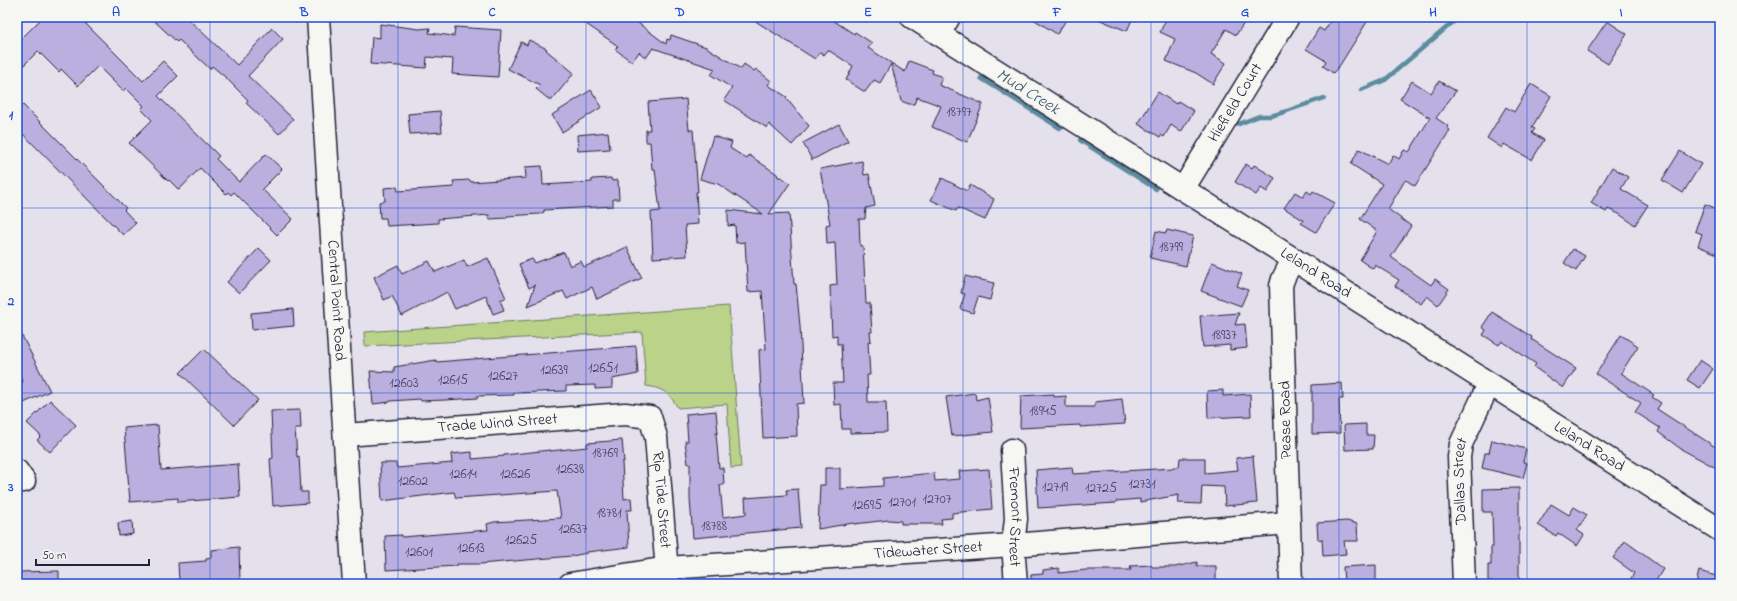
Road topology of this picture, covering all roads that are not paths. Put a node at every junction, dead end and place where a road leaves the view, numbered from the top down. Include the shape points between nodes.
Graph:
1 (318, 17) edge
2 (912, 17) edge
3 (1288, 17) edge
4 (944, 25) edge
5 (1183, 189) junction
6 (1294, 259) junction
7 (1489, 384) junction
8 (650, 417) joint
9 (345, 435) junction
10 (1012, 450) dead end
11 (1288, 523) junction
12 (1720, 530) edge
13 (1013, 545) junction
14 (667, 576) edge
15 (354, 584) edge
16 (570, 584) edge
17 (1016, 584) edge
18 (1291, 584) edge
19 (1464, 584) edge

1 - 9 street, Central Point Road
2 - 4 street, Leland Road
3 - 5 street, Hiefield Court
4 - 5 street, Leland Road
5 - 6 street, Leland Road
6 - 7 street, Leland Road
6 - 11 street, Pease Road via 1281,286
7 - 12 street, Leland Road
7 - 19 street, Dallas Street via 1461,444 1459,457
8 - 9 street, Trade Wind Street via 625,414
8 - 14 street, Rip Tide Street via 656,436
9 - 15 street, Central Point Road
10 - 13 street, Fremont Street via 1016,519
11 - 13 street, Tidewater Street
11 - 18 street, Pease Road
13 - 14 street, Tidewater Street
13 - 17 street, Fremont Street
14 - 16 street, Tidewater Street

